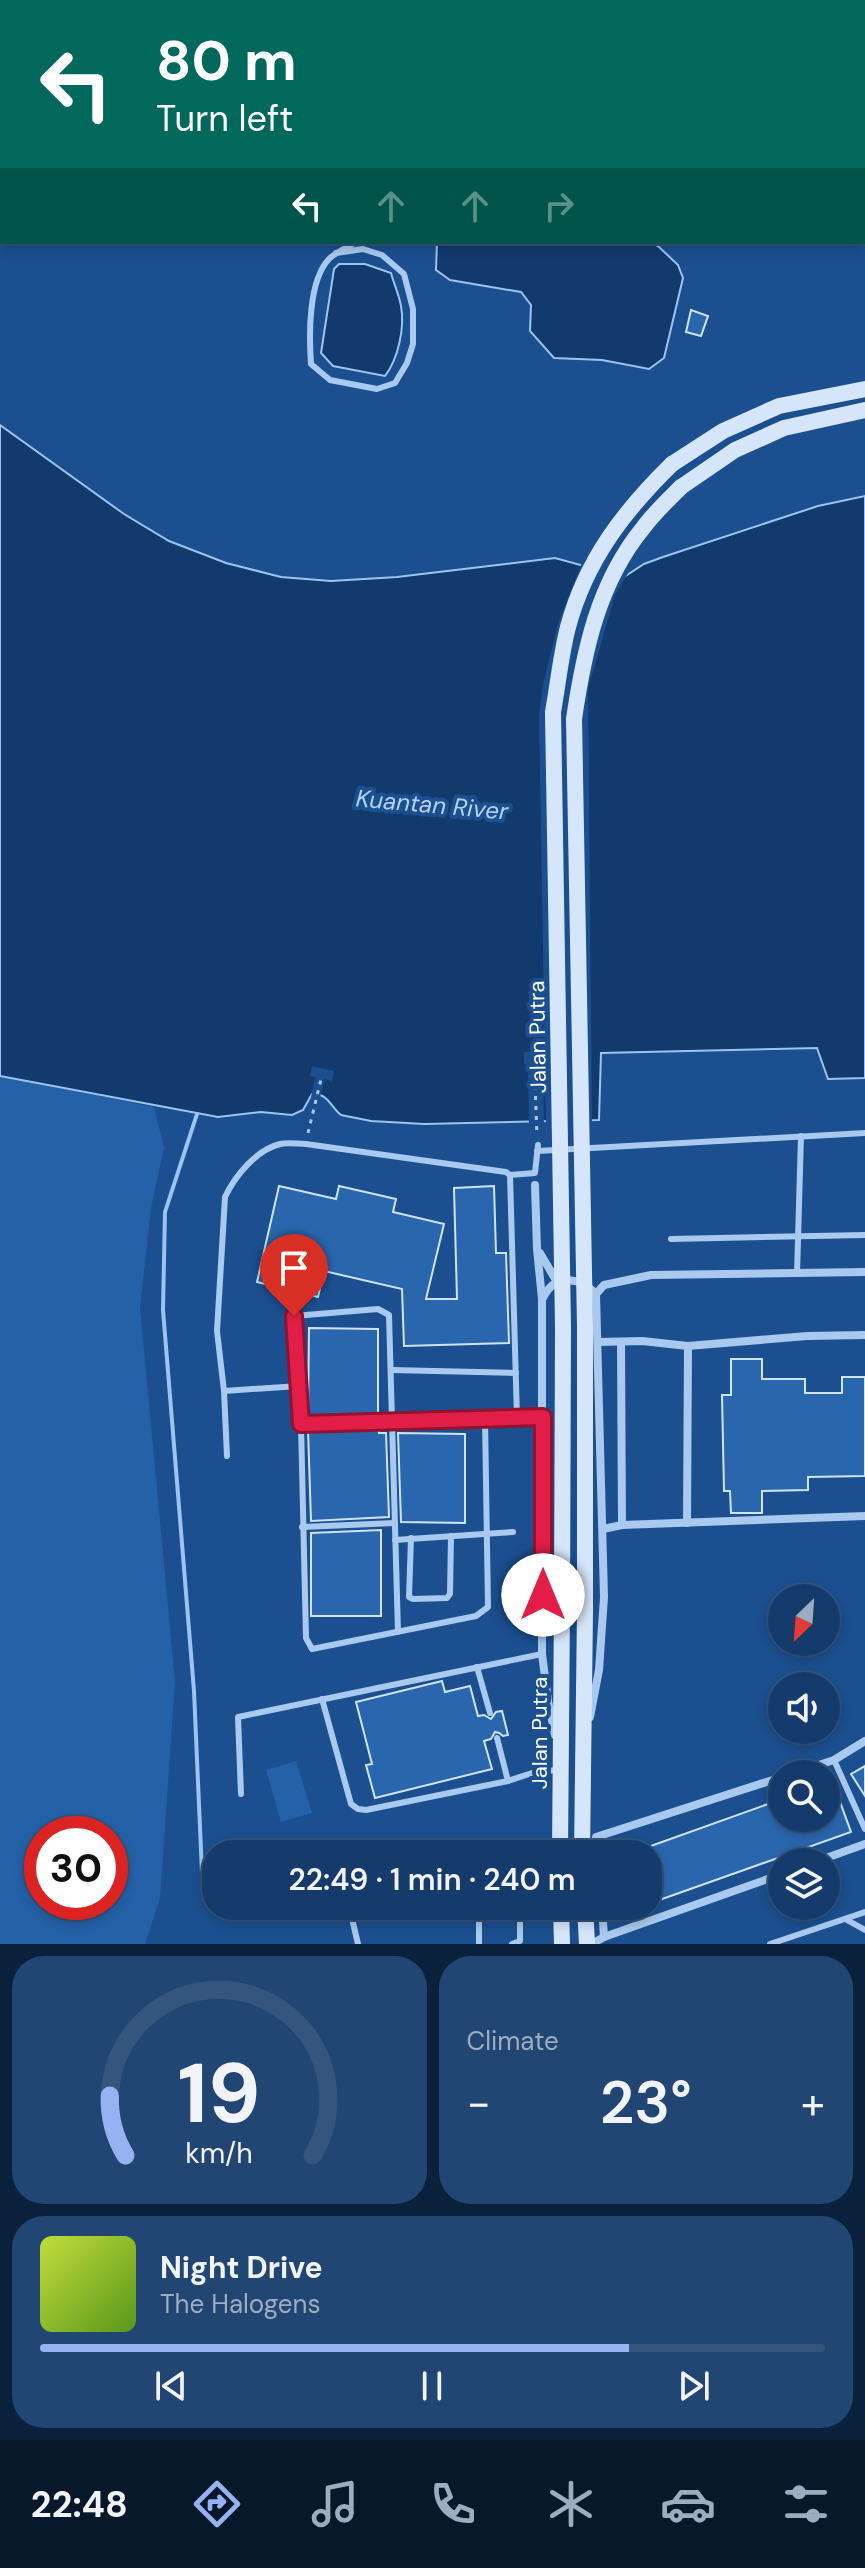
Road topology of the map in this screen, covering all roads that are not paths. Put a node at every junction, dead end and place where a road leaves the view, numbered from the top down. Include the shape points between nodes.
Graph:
1 (352, 244) edge
2 (336, 253) junction
3 (865, 389) edge
4 (865, 410) edge
5 (865, 1133) edge
6 (801, 1136) junction
7 (535, 1173) junction
8 (510, 1175) junction
9 (535, 1185) joint
10 (865, 1235) edge
11 (798, 1237) junction
12 (671, 1239) dead end
13 (537, 1249) junction
14 (865, 1272) edge
15 (797, 1274) junction
16 (557, 1282) junction
17 (596, 1294) junction
18 (542, 1299) junction
19 (865, 1335) edge
20 (598, 1342) junction
21 (621, 1342) junction
22 (688, 1346) junction
23 (391, 1370) junction
24 (516, 1373) junction
25 (299, 1386) junction
26 (224, 1391) junction
27 (543, 1417) junction
28 (517, 1418) junction
29 (485, 1419) junction
30 (392, 1420) junction
31 (301, 1424) junction
32 (227, 1456) dead end
33 (865, 1516) edge
34 (395, 1523) junction
35 (687, 1523) junction
36 (622, 1525) junction
37 (302, 1527) junction
38 (603, 1529) junction
39 (513, 1532) dead end
40 (487, 1535) junction
41 (451, 1536) junction
42 (411, 1538) junction
43 (395, 1540) junction
44 (398, 1632) junction
45 (542, 1654) junction
46 (477, 1667) junction
47 (322, 1699) junction
48 (490, 1713) dead end
49 (497, 1738) dead end
50 (865, 1741) edge
51 (834, 1760) edge
52 (582, 1765) junction
53 (562, 1768) junction
54 (840, 1773) edge
55 (508, 1781) junction
56 (768, 1782) edge
57 (241, 1794) dead end
58 (865, 1829) edge
59 (560, 1840) edge
60 (587, 1840) edge
61 (599, 1840) edge
62 (865, 1844) edge
63 (840, 1853) edge
64 (768, 1879) edge
65 (865, 1912) edge
66 (352, 1920) edge
67 (479, 1920) edge
68 (520, 1920) edge
69 (561, 1920) edge
70 (586, 1920) edge
71 (603, 1920) edge
72 (847, 1920) junction
73 (865, 1930) edge
74 (604, 1937) junction
75 (358, 1944) edge
76 (479, 1944) edge
77 (512, 1944) edge
78 (562, 1944) edge
79 (589, 1944) edge
80 (770, 1944) edge

1 - 2 lane
2 - 2 lane via 321,269 311,309 311,364 330,380 377,389 395,383 413,344 413,309 404,274 382,255 363,249
3 - 53 main road, Jalan Putra, bridge via 779,406 723,431 672,464 636,499 607,539 584,580 568,627 553,712 563,1327
4 - 52 main road, Jalan Putra, bridge via 784,428 735,450 681,487 642,529 608,583 581,670 574,719 585,1311
5 - 6 lane
6 - 7 lane via 537,1148
6 - 11 lane
7 - 8 lane
7 - 9 lane
8 - 24 lane
8 - 26 lane via 306,1144 282,1144 261,1154 233,1181 225,1197 217,1331
9 - 13 street
10 - 11 lane
11 - 12 lane
11 - 15 lane
13 - 16 street
13 - 18 street
14 - 15 street
15 - 17 street via 651,1275 604,1285
16 - 17 street via 579,1281
16 - 18 street
17 - 20 street
18 - 27 street
19 - 22 street
20 - 21 street
20 - 38 street
21 - 22 street
21 - 36 street
22 - 35 street
23 - 24 lane
23 - 25 lane via 385,1311 294,1316
23 - 30 lane
24 - 28 lane
25 - 26 lane
25 - 31 lane
26 - 32 lane
27 - 28 lane
27 - 45 street
28 - 29 lane
29 - 30 lane
29 - 40 lane
30 - 31 lane
30 - 34 lane
31 - 37 lane
33 - 35 street
34 - 37 lane
34 - 43 lane
35 - 36 street
36 - 38 street
37 - 44 lane via 306,1638 312,1649
38 - 52 street via 599,1670
39 - 40 lane
40 - 41 lane
40 - 44 lane via 488,1607 476,1616
41 - 42 lane
41 - 42 lane via 447,1598 409,1597
42 - 43 lane
43 - 44 lane
45 - 46 lane
45 - 53 street
46 - 47 lane
46 - 48 lane
47 - 55 lane via 351,1804 358,1809
47 - 57 lane via 238,1717
49 - 55 lane
50 - 51 street
52 - 60 main road, Jalan Putra
53 - 55 lane
53 - 59 main road, Jalan Putra
54 - 58 lane
56 - 61 street
62 - 63 street
64 - 74 street
65 - 72 lane
66 - 75 lane
67 - 76 lane
68 - 77 lane via 520,1941
69 - 78 main road
70 - 79 main road
71 - 74 street
72 - 73 lane
72 - 80 lane
74 - 79 street

